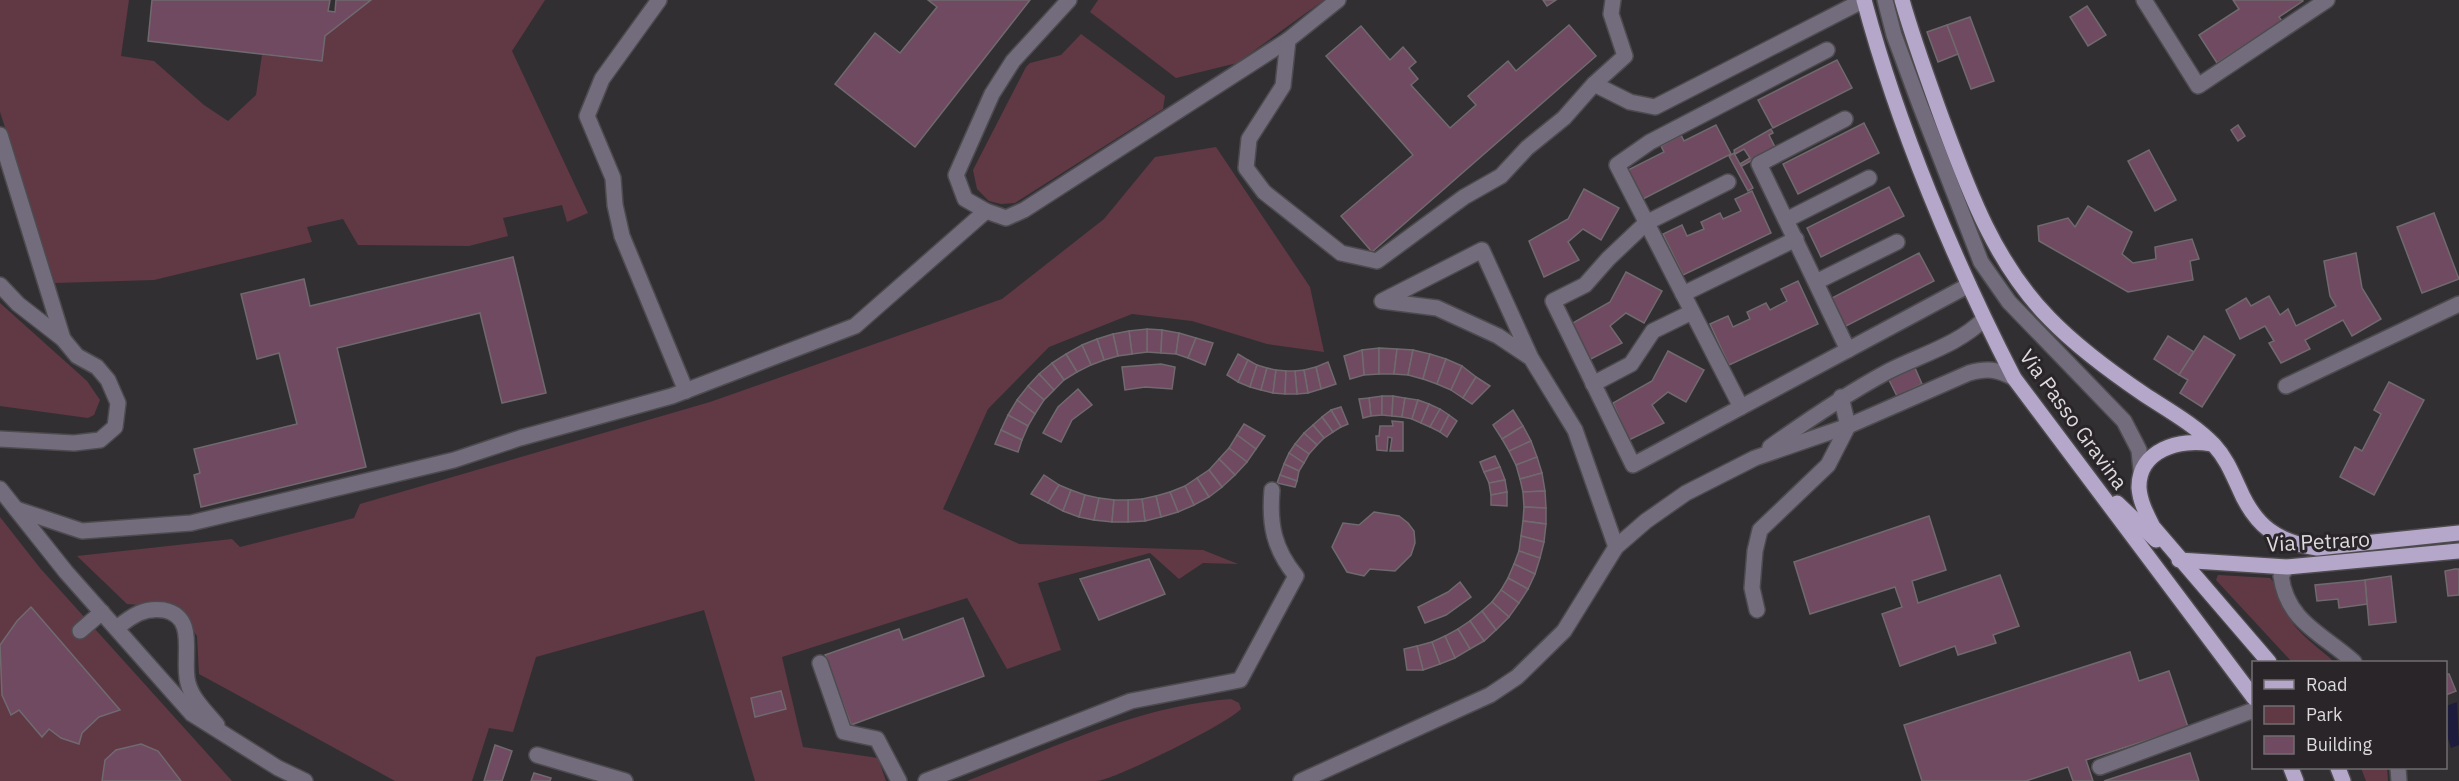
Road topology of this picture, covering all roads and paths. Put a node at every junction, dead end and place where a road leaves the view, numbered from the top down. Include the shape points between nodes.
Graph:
1 (659, 0) edge
2 (1069, 0) edge
3 (1338, 0) edge
4 (1613, 0) edge
5 (1864, 0) edge
6 (1885, 0) edge
7 (1902, 0) edge
8 (2144, 0) edge
9 (2328, 0) edge
10 (1288, 40) junction
11 (1827, 50) dead end
12 (1594, 84) junction
13 (1845, 120) dead end
14 (0, 135) edge
15 (1869, 178) dead end
16 (1728, 182) dead end
17 (986, 212) junction
18 (1786, 220) junction
19 (1646, 223) junction
20 (1796, 240) junction
21 (1897, 242) dead end
22 (1816, 282) junction
23 (0, 285) edge
24 (1969, 285) junction
25 (1683, 294) junction
26 (2459, 304) edge
27 (1692, 312) junction
28 (1984, 319) junction
29 (63, 339) junction
30 (1848, 350) junction
31 (1531, 358) junction
32 (2014, 378) junction
33 (1593, 384) junction
34 (2286, 386) dead end
35 (686, 391) junction
36 (1841, 397) junction
37 (1741, 407) junction
38 (1848, 426) junction
39 (0, 439) edge
40 (2214, 445) junction
41 (1755, 458) junction
42 (2141, 470) junction
43 (2088, 476) junction
44 (0, 489) edge
45 (1272, 490) dead end
46 (16, 509) junction
47 (2459, 533) edge
48 (2293, 544) joint
49 (1616, 547) junction
50 (2459, 551) edge
51 (2179, 560) junction
52 (2287, 567) junction
53 (1757, 610) dead end
54 (102, 612) junction
55 (118, 627) junction
56 (80, 631) dead end
57 (2267, 661) edge
58 (2352, 661) edge
59 (820, 663) dead end
60 (2252, 697) edge
61 (2252, 710) edge
62 (225, 734) junction
63 (537, 755) dead end
64 (2100, 767) dead end
65 (305, 781) edge
66 (625, 781) edge
67 (899, 781) edge
68 (926, 781) edge
69 (1301, 781) edge

1 - 35 street via 602,79 587,116 613,178 622,236
2 - 17 street via 1013,62 956,175 965,199
3 - 10 street
4 - 12 street via 1611,14 1625,56
5 - 12 street via 1655,107 1630,102
5 - 24 main road, Via Passo Gravina via 1892,87
6 - 42 street via 1916,95 1981,262 2009,302 2124,421 2139,450
7 - 40 main road, Via Passo Gravina via 1962,172 1984,224 2014,277 2050,319
8 - 9 street via 2198,86
10 - 12 street via 1283,86 1249,139 1246,168 1263,192 1341,253 1377,261 1464,197 1502,176
10 - 17 street via 1024,210 1006,218
11 - 19 street via 1650,142 1617,165
13 - 18 street via 1759,164
14 - 29 street
15 - 18 street
16 - 19 street
17 - 35 street via 855,326
18 - 20 street
19 - 25 street
19 - 33 street via 1585,285 1553,301
20 - 22 street
20 - 25 street
21 - 22 street
22 - 30 street
23 - 29 street
24 - 28 main road, Via Passo Gravina
24 - 30 street
25 - 27 street
26 - 34 street
27 - 33 street via 1653,331 1631,364
27 - 37 street
28 - 32 main road, Via Passo Gravina
28 - 36 street via 1969,334
29 - 39 street via 108,380 118,403 115,427 100,440 74,443
30 - 37 street
31 - 31 street via 1482,250 1382,301 1437,308 1498,336
31 - 49 street via 1575,430
32 - 38 street via 2000,370 1984,368
32 - 43 main road, Via Passo Gravina
33 - 37 street via 1633,465
35 - 46 street via 454,460 191,524 82,531
36 - 38 street
36 - 41 street
38 - 41 street
38 - 53 street via 1827,465 1760,530 1752,588
40 - 42 main road via 2183,441 2151,458
40 - 48 main road, Via Passo Gravina via 2227,461 2244,500 2263,525
41 - 49 street via 1686,493
42 - 51 main road via 2141,501 2153,527
43 - 51 main road
43 - 60 main road, Via Passo Gravina
44 - 46 street
45 - 68 street via 1269,518 1282,558 1296,576 1240,680 1131,701
46 - 54 street
47 - 48 main road, Via Petraro via 2317,548
49 - 69 street via 1563,631 1517,677 1490,695
50 - 52 main road, Via Petraro
51 - 52 main road, Via Petraro
51 - 57 main road
52 - 58 street via 2281,576 2286,601 2302,620
54 - 55 street
54 - 56 street
55 - 62 street via 192,714
55 - 62 street via 145,610 167,611 182,620 191,692
59 - 67 street via 844,732 877,739
61 - 64 street
62 - 65 street
63 - 66 street

